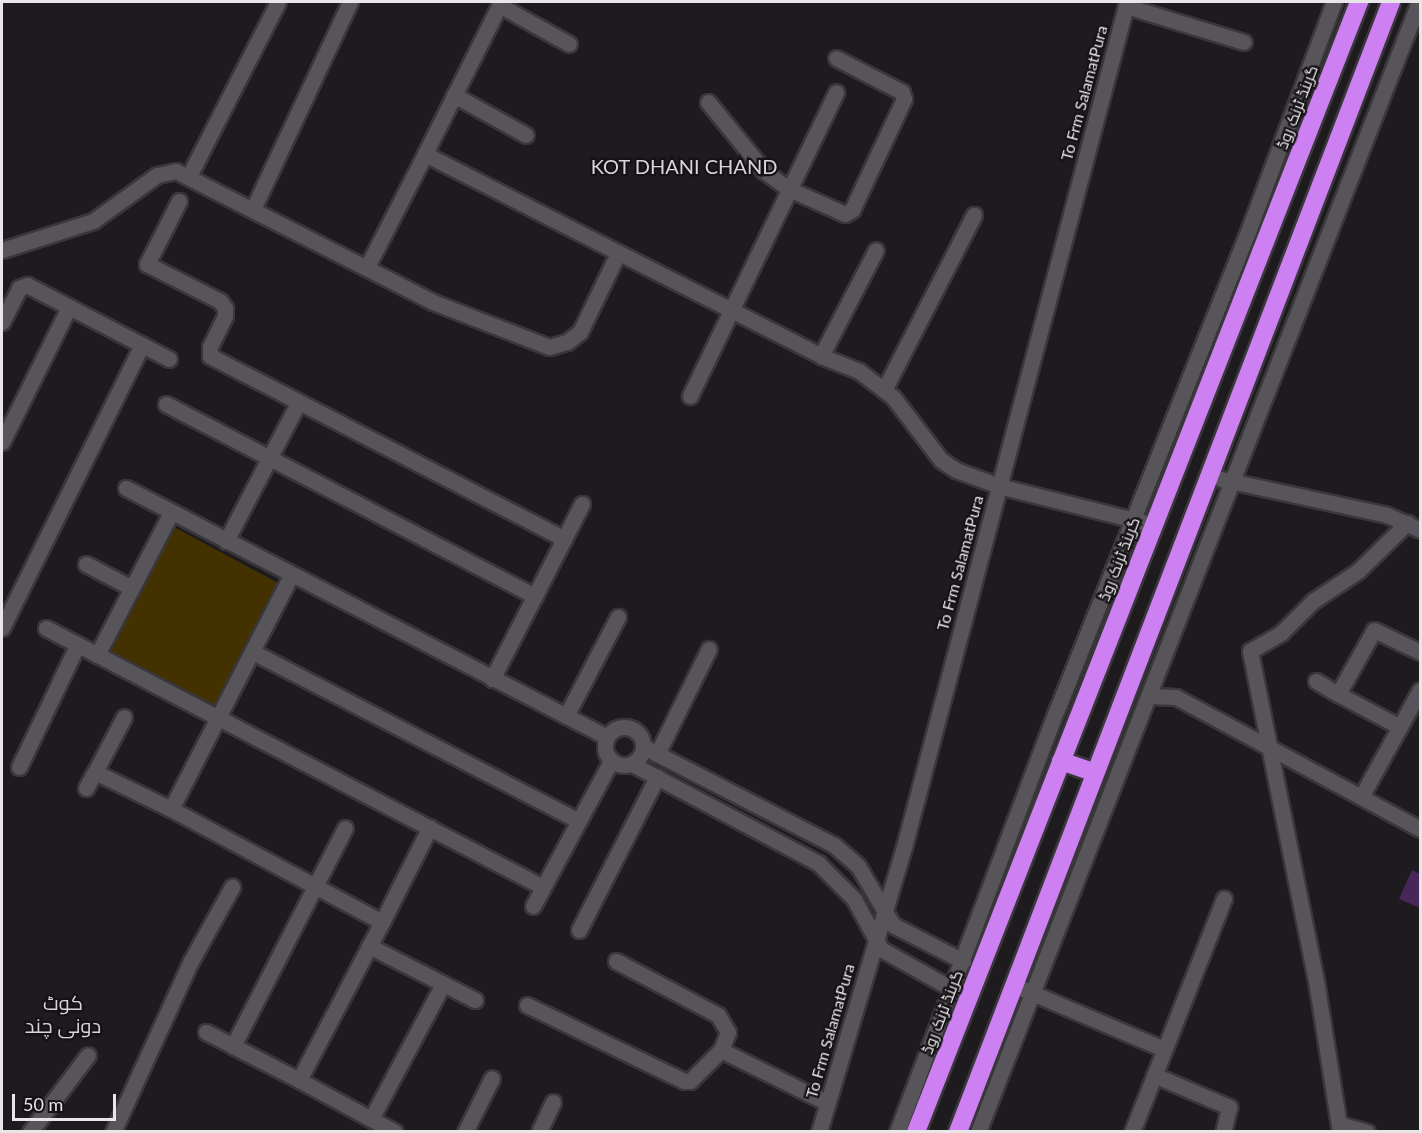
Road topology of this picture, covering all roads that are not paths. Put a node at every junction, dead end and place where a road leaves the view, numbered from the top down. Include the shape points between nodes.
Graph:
1 (278, 2) edge
2 (350, 2) edge
3 (1334, 2) edge
4 (1359, 2) edge
5 (1391, 2) edge
6 (1419, 2) edge
7 (500, 3) edge
8 (1126, 4) edge
9 (1244, 42) dead end
10 (569, 44) dead end
11 (836, 58) dead end
12 (836, 92) dead end
13 (454, 95) junction
14 (708, 102) dead end
15 (526, 135) dead end
16 (425, 154) junction
17 (189, 176) junction
18 (789, 189) junction
19 (179, 201) dead end
20 (253, 208) junction
21 (974, 215) dead end
22 (1249, 229) junction
23 (1268, 236) junction
24 (2, 250) edge
25 (876, 250) dead end
26 (618, 253) junction
27 (367, 267) junction
28 (69, 307) junction
29 (731, 310) junction
30 (2, 321) edge
31 (142, 345) junction
32 (821, 356) junction
33 (169, 359) dead end
34 (884, 390) junction
35 (690, 396) dead end
36 (298, 403) junction
37 (166, 404) dead end
38 (2, 442) edge
39 (269, 458) junction
40 (1210, 474) junction
41 (1230, 482) junction
42 (999, 486) junction
43 (126, 488) dead end
44 (582, 504) dead end
45 (171, 513) junction
46 (1132, 520) junction
47 (1154, 525) junction
48 (1414, 527) edge
49 (564, 539) junction
50 (226, 541) junction
51 (86, 564) dead end
52 (292, 574) junction
53 (132, 588) junction
54 (535, 596) junction
55 (618, 617) dead end
56 (2, 628) edge
57 (46, 628) dead end
58 (78, 644) junction
59 (709, 649) dead end
60 (253, 652) junction
61 (1420, 652) edge
62 (98, 655) junction
63 (492, 679) junction
64 (1316, 681) dead end
65 (1420, 690) edge
66 (1338, 694) junction
67 (1148, 696) junction
68 (1058, 707) junction
69 (1079, 714) junction
70 (220, 716) junction
71 (566, 716) junction
72 (124, 717) dead end
73 (1113, 726) junction
74 (1400, 728) junction
75 (1134, 734) junction
76 (607, 737) junction
77 (1270, 746) junction
78 (650, 751) junction
79 (611, 761) junction
80 (1060, 761) junction
81 (632, 764) junction
82 (19, 767) dead end
83 (94, 772) junction
84 (1095, 773) junction
85 (657, 777) junction
86 (86, 788) dead end
87 (1361, 797) junction
88 (171, 809) junction
89 (579, 821) junction
90 (430, 827) junction
91 (345, 828) dead end
92 (1420, 829) edge
93 (315, 886) junction
94 (231, 887) dead end
95 (543, 887) junction
96 (1224, 898) dead end
97 (532, 906) dead end
98 (885, 916) junction
99 (382, 922) junction
100 (579, 930) dead end
101 (875, 943) junction
102 (369, 946) junction
103 (963, 961) junction
104 (616, 962) dead end
105 (443, 984) junction
106 (1014, 985) junction
107 (952, 988) junction
108 (1033, 992) junction
109 (475, 1000) dead end
110 (527, 1005) dead end
111 (206, 1032) dead end
112 (232, 1046) junction
113 (1164, 1049) junction
114 (721, 1050) junction
115 (88, 1055) dead end
116 (1154, 1075) junction
117 (492, 1078) dead end
118 (298, 1080) junction
119 (554, 1102) dead end
120 (828, 1102) junction
121 (371, 1119) junction
122 (1340, 1128) edge
123 (30, 1131) edge
124 (112, 1131) edge
125 (395, 1131) edge
126 (465, 1131) edge
127 (539, 1131) edge
128 (819, 1131) edge
129 (897, 1131) edge
130 (916, 1131) edge
131 (957, 1131) edge
132 (978, 1131) edge
133 (1132, 1131) edge
134 (1222, 1131) edge
135 (1367, 1131) edge

1 - 17 street
2 - 20 street
3 - 22 street
4 - 23 highway, گرینڈ ٹرنک روڈ
5 - 40 highway
6 - 41 street
7 - 10 street
7 - 13 street
8 - 9 street
8 - 42 street, To Frm SalamatPura
11 - 18 street via 902,92 904,99 852,210 845,214 836,212
12 - 18 street
13 - 15 street
13 - 16 street
14 - 18 street via 764,171
16 - 26 street
16 - 27 street
17 - 20 street
17 - 24 street via 168,171 93,221
18 - 29 street
19 - 36 street via 147,264 220,301 225,308 210,356
20 - 27 street
21 - 34 street
22 - 23 street
22 - 46 street
23 - 47 highway, گرینڈ ٹرنک روڈ
25 - 32 street
26 - 27 street via 580,332 558,346 549,347 433,302
26 - 29 street
28 - 30 street via 22,284
28 - 31 street
28 - 38 street
29 - 32 street
29 - 35 street
31 - 33 street
31 - 56 street
32 - 34 street via 860,371
34 - 42 street via 921,428 941,460 970,477
36 - 39 street
36 - 49 street
37 - 39 street
39 - 50 street
39 - 54 street
40 - 41 street
40 - 73 highway
41 - 48 street via 1387,515
41 - 67 street
42 - 46 street
42 - 98 street, To Frm SalamatPura
43 - 45 street
44 - 49 street
45 - 50 street
45 - 53 street
46 - 47 street
46 - 68 street
47 - 69 highway, گرینڈ ٹرنک روڈ
48 - 77 street via 1313,601 1281,633 1250,651
49 - 54 street
50 - 52 street
51 - 53 street
52 - 60 street
52 - 63 street
53 - 62 street
54 - 63 street
55 - 71 street
57 - 58 street
58 - 62 street
58 - 82 street
59 - 78 street
60 - 70 street
60 - 89 street
61 - 66 street via 1374,630
62 - 70 street
63 - 71 street
64 - 66 street
65 - 74 street
66 - 74 street
67 - 75 street
67 - 77 street via 1176,697
68 - 69 street
68 - 103 street
69 - 80 highway, گرینڈ ٹرنک روڈ
70 - 88 street
70 - 90 street
71 - 76 street
72 - 83 street
73 - 75 street
73 - 84 highway
74 - 87 street
75 - 108 street
76 - 78 street via 616,729 630,728
76 - 79 street via 605,750
77 - 87 street
77 - 122 street
78 - 81 street
78 - 98 street via 834,845 858,866
79 - 81 street
79 - 89 street
80 - 84 highway
80 - 130 highway, گرینڈ ٹرنک روڈ
81 - 85 street
83 - 86 street
83 - 88 street
84 - 106 highway
85 - 100 street
85 - 101 street via 818,863 854,899
87 - 92 street
88 - 93 street
89 - 95 street
90 - 95 street
90 - 99 street
91 - 93 street
93 - 99 street
93 - 112 street
94 - 124 street via 191,961
95 - 97 street
96 - 113 street
98 - 101 street, To Frm SalamatPura
98 - 103 street via 893,925
99 - 102 street
101 - 107 street
101 - 120 street, To Frm SalamatPura
102 - 105 street
102 - 118 street
103 - 107 street
104 - 114 street via 718,1015 728,1032
105 - 109 street
105 - 121 street
106 - 108 street
106 - 131 highway
107 - 129 street
108 - 113 street
108 - 132 street
110 - 114 street via 684,1081 690,1081
111 - 112 street
112 - 118 street
113 - 116 street
114 - 120 street
115 - 123 street
116 - 133 street
116 - 134 street via 1230,1107
117 - 126 street
118 - 121 street
119 - 127 street
120 - 128 street, To Frm SalamatPura
121 - 125 street
122 - 135 street

